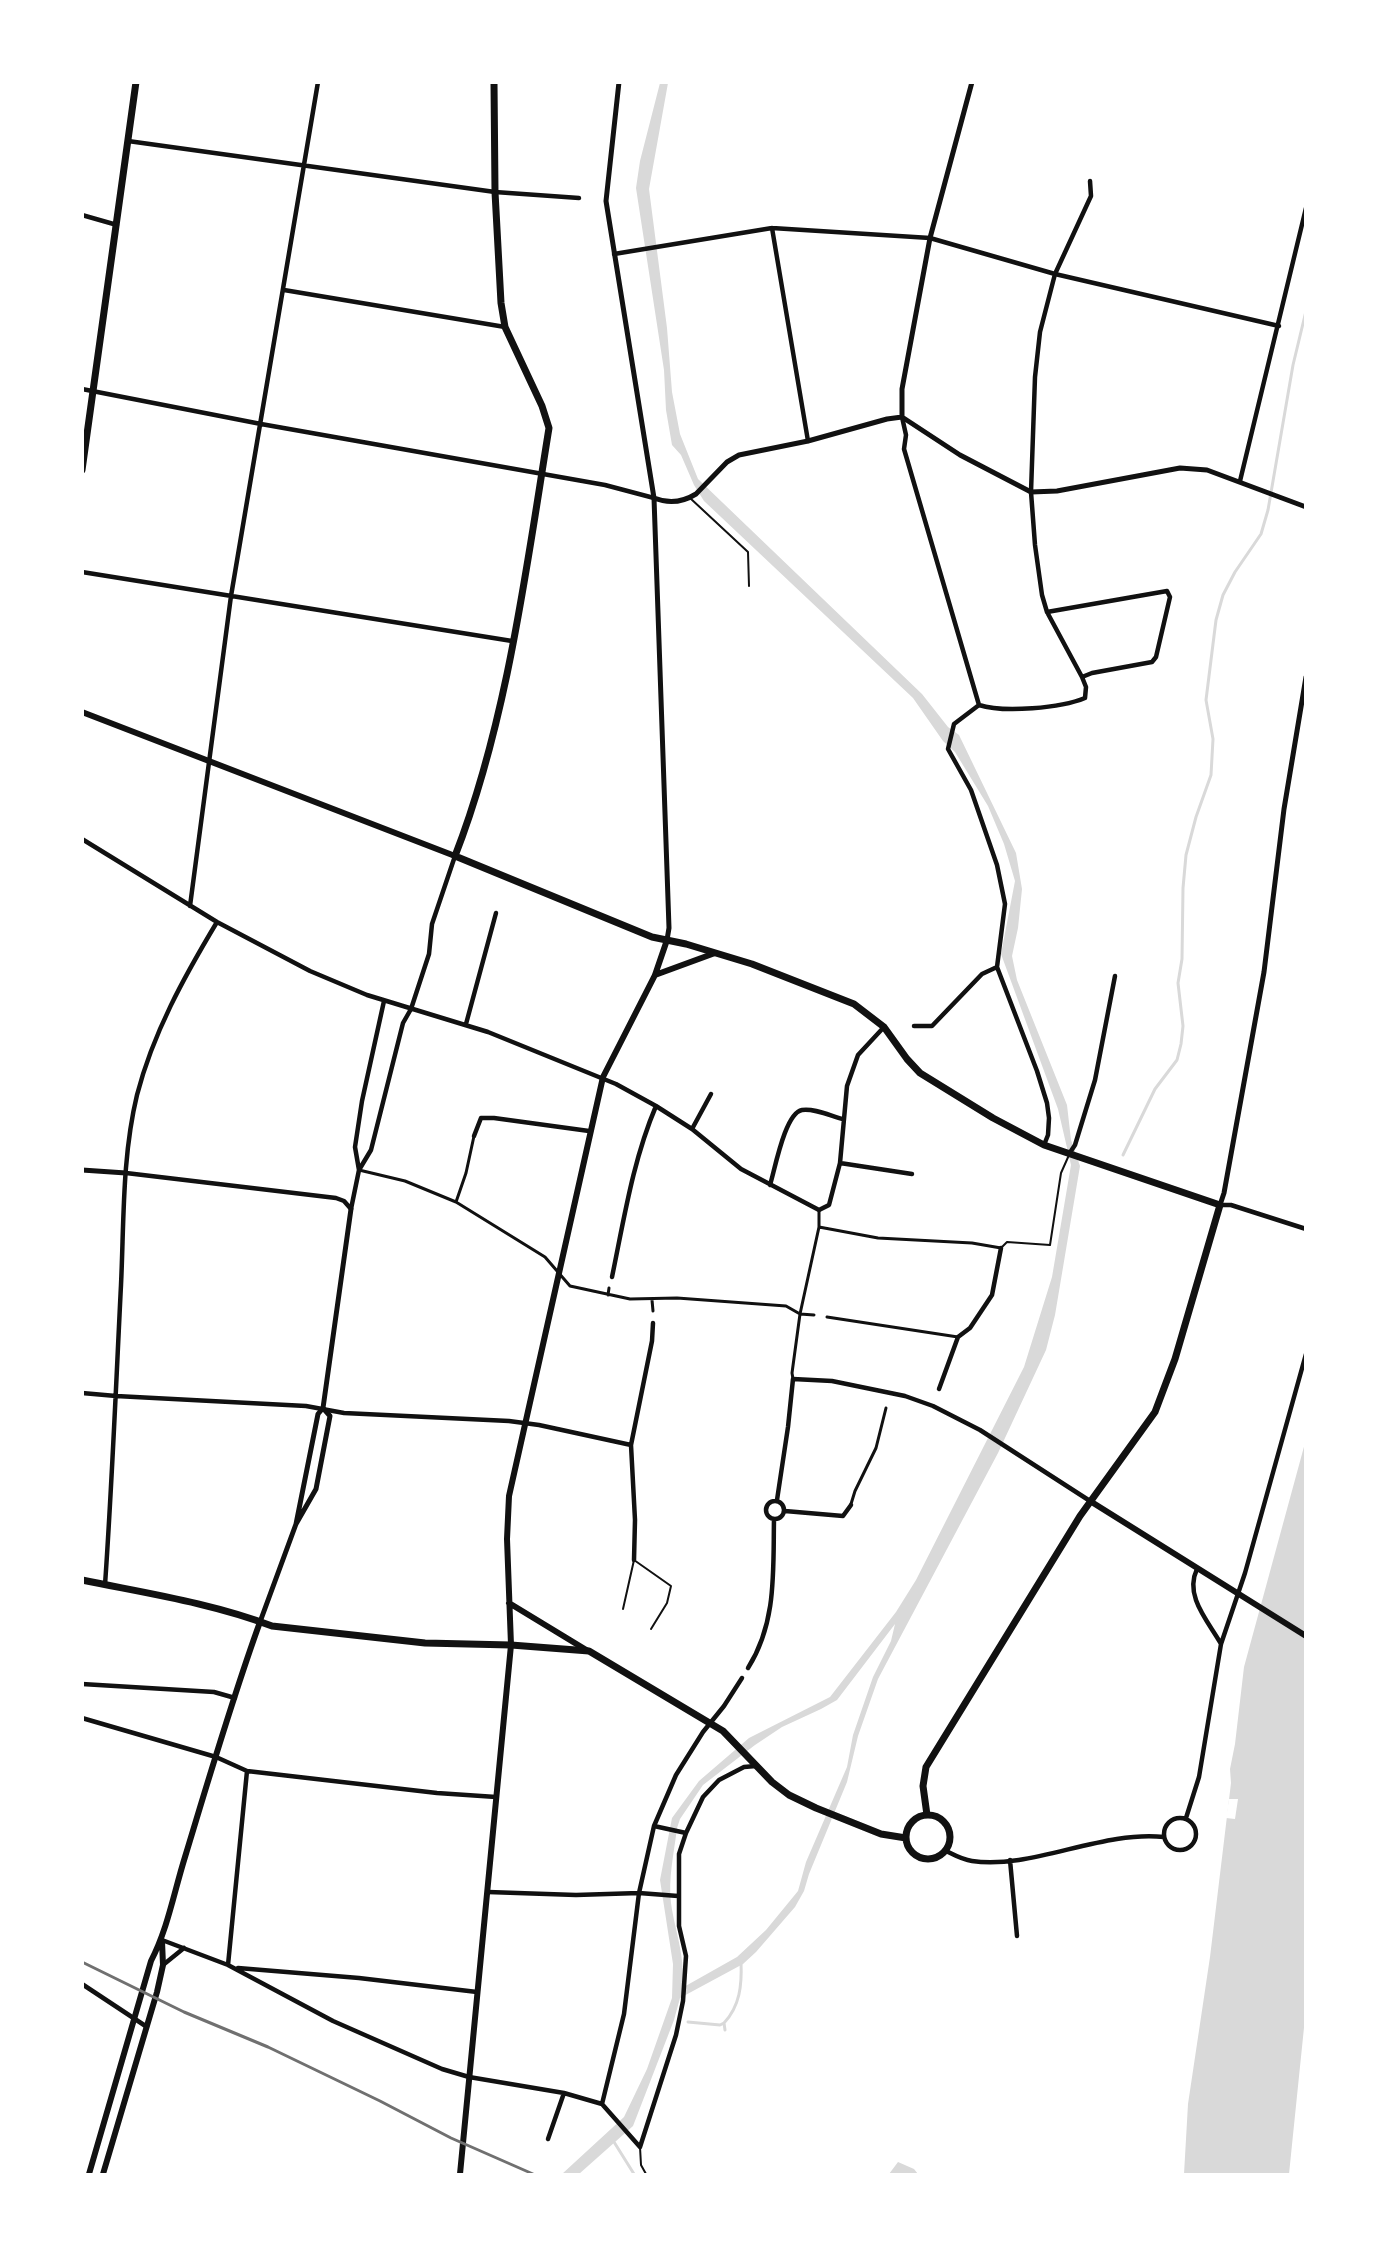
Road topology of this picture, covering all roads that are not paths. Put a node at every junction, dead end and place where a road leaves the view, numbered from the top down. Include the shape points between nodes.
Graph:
1 (136, 82) edge
2 (318, 82) edge
3 (494, 82) edge
4 (619, 82) edge
5 (972, 82) edge
6 (128, 141) junction
7 (304, 166) junction
8 (1090, 181) dead end
9 (495, 192) junction
10 (579, 198) dead end
11 (1305, 208) edge
12 (82, 215) edge
13 (117, 225) junction
14 (772, 228) junction
15 (930, 238) junction
16 (614, 254) junction
17 (1055, 274) junction
18 (284, 290) junction
19 (1279, 326) junction
20 (505, 327) junction
21 (82, 389) edge
22 (93, 391) junction
23 (902, 417) junction
24 (261, 424) junction
25 (808, 441) junction
26 (82, 470) edge
27 (541, 474) junction
28 (1240, 481) junction
29 (1031, 492) junction
30 (693, 496) junction
31 (654, 498) junction
32 (1305, 507) edge
33 (82, 572) edge
34 (749, 586) dead end
35 (231, 596) junction
36 (1047, 612) junction
37 (512, 641) junction
38 (1082, 677) junction
39 (1305, 677) edge
40 (1303, 703) edge
41 (979, 705) junction
42 (82, 712) edge
43 (208, 760) junction
44 (82, 839) edge
45 (455, 856) junction
46 (190, 906) junction
47 (496, 913) dead end
48 (217, 922) junction
49 (667, 940) junction
50 (715, 953) junction
51 (997, 967) junction
52 (655, 975) junction
53 (1115, 976) dead end
54 (384, 1001) junction
55 (411, 1009) junction
56 (466, 1024) junction
57 (914, 1026) dead end
58 (884, 1027) junction
59 (603, 1077) junction
60 (711, 1094) dead end
61 (656, 1106) junction
62 (843, 1119) junction
63 (692, 1130) junction
64 (589, 1131) junction
65 (474, 1136) joint
66 (1044, 1145) junction
67 (1070, 1156) junction
68 (840, 1163) junction
69 (82, 1170) edge
70 (359, 1170) junction
71 (126, 1173) junction
72 (912, 1174) dead end
73 (770, 1185) junction
74 (456, 1202) junction
75 (1220, 1204) junction
76 (351, 1209) junction
77 (819, 1210) junction
78 (819, 1227) junction
79 (1305, 1229) edge
80 (1002, 1248) junction
81 (558, 1274) junction
82 (612, 1277) dead end
83 (609, 1288) dead end
84 (608, 1295) junction
85 (652, 1300) junction
86 (653, 1311) dead end
87 (800, 1314) junction
88 (814, 1315) dead end
89 (827, 1317) dead end
90 (653, 1323) dead end
91 (958, 1336) junction
92 (1305, 1354) edge
93 (793, 1379) junction
94 (939, 1389) dead end
95 (82, 1392) edge
96 (116, 1396) junction
97 (323, 1407) junction
98 (886, 1407) dead end
99 (525, 1423) junction
100 (631, 1445) junction
101 (777, 1500) junction
102 (1090, 1501) junction
103 (850, 1505) joint
104 (785, 1511) junction
105 (774, 1519) junction
106 (296, 1524) junction
107 (634, 1560) junction
108 (1197, 1569) junction
109 (82, 1580) edge
110 (105, 1585) junction
111 (509, 1603) junction
112 (623, 1609) dead end
113 (260, 1622) junction
114 (651, 1629) dead end
115 (1305, 1636) edge
116 (1221, 1644) junction
117 (511, 1645) junction
118 (589, 1651) junction
119 (748, 1668) dead end
120 (742, 1678) dead end
121 (82, 1684) edge
122 (235, 1698) junction
123 (82, 1718) edge
124 (710, 1722) junction
125 (216, 1757) junction
126 (758, 1766) junction
127 (247, 1771) junction
128 (496, 1797) junction
129 (927, 1815) junction
130 (1186, 1818) junction
131 (654, 1826) junction
132 (686, 1833) junction
133 (1164, 1837) junction
134 (906, 1838) junction
135 (946, 1851) junction
136 (1010, 1860) junction
137 (488, 1892) junction
138 (639, 1893) junction
139 (675, 1895) junction
140 (1017, 1936) dead end
141 (162, 1940) junction
142 (183, 1948) junction
143 (163, 1965) junction
144 (228, 1965) junction
145 (235, 1968) junction
146 (82, 1984) edge
147 (477, 1992) junction
148 (135, 2019) junction
149 (147, 2027) junction
150 (469, 2077) junction
151 (564, 2093) junction
152 (602, 2104) junction
153 (548, 2139) dead end
154 (640, 2147) junction
155 (89, 2175) edge
156 (103, 2175) edge
157 (460, 2175) edge
158 (646, 2175) edge

1 - 6 main road
2 - 7 street
3 - 9 main road
4 - 16 street via 606,201
5 - 15 street
6 - 7 street
6 - 13 main road
7 - 9 street
7 - 18 street
8 - 17 street via 1090,196
9 - 10 street
9 - 20 main road
11 - 19 street
12 - 13 street
13 - 22 main road
14 - 15 street
14 - 16 street
14 - 25 street
15 - 17 street
15 - 23 street via 902,389
16 - 31 street
17 - 19 street
17 - 29 street via 1040,332 1035,377
18 - 20 street
18 - 24 street
19 - 28 street
20 - 27 main road via 547,418 549,428
21 - 22 street
22 - 24 street
22 - 26 main road
23 - 25 street
23 - 29 street via 960,455
23 - 41 street via 904,448
24 - 27 street
24 - 35 street
25 - 30 street via 739,455
27 - 31 street
27 - 37 main road
28 - 29 street via 1207,470 1180,468 1057,491
28 - 32 street
29 - 36 street via 1035,545
30 - 31 street via 677,502
30 - 34 lane via 748,552
31 - 49 street
33 - 35 street
35 - 37 street
35 - 43 street
36 - 38 street
36 - 38 street via 1167,591 1170,597 1152,662
37 - 45 main road via 495,726
38 - 41 street via 1085,698 1060,705 991,709
39 - 40 street
40 - 75 street via 1284,809 1264,972
41 - 51 street via 954,724 948,745 971,790 997,865 1005,904
42 - 43 main road
43 - 45 main road
43 - 46 street
44 - 46 street
45 - 49 main road
45 - 55 street via 432,924 429,954
46 - 48 street
47 - 56 street
48 - 54 street via 310,971
48 - 71 street via 157,1035 142,1077
49 - 50 main road
49 - 52 main road
50 - 52 main road
50 - 58 main road via 854,1004
51 - 57 street via 982,974 932,1026
51 - 66 street via 1047,1103 1048,1135
52 - 59 main road
53 - 67 street via 1095,1080
54 - 55 street
54 - 70 street via 355,1147
55 - 56 street
55 - 70 street via 403,1023 371,1150
56 - 59 street
58 - 62 street via 858,1055 847,1086
58 - 66 main road via 920,1073
59 - 61 street
59 - 64 main road
60 - 63 street
61 - 63 street
61 - 82 street via 631,1186
62 - 68 street
62 - 73 street via 806,1109 798,1111 789,1122
63 - 73 street via 741,1169
64 - 65 street via 481,1118
64 - 81 main road
65 - 74 street
66 - 67 main road
67 - 75 main road
67 - 80 lane via 1061,1173 1050,1245 1007,1242
68 - 72 street
68 - 77 street via 829,1205
69 - 71 street
70 - 74 street via 405,1181
70 - 76 street
71 - 76 street via 336,1198
71 - 96 street
73 - 77 street
74 - 81 street via 544,1257
75 - 79 street
75 - 102 main road via 1155,1412
76 - 97 street
77 - 78 street
78 - 80 street via 878,1238
78 - 87 street
80 - 91 street via 992,1295 970,1328
81 - 84 street via 570,1286
81 - 99 main road
83 - 84 street
84 - 85 street
85 - 86 street
85 - 87 street via 769,1304 786,1306
87 - 88 street
87 - 93 street
89 - 91 street
90 - 100 street
91 - 94 street
92 - 116 street via 1245,1573
93 - 101 street
93 - 102 street via 831,1381 934,1403
95 - 96 street
96 - 97 street
96 - 110 street
97 - 99 street via 344,1413
97 - 106 street via 318,1414
97 - 106 street via 330,1416 316,1489
98 - 103 street via 876,1448
99 - 100 street
99 - 111 main road via 507,1516
100 - 107 street
101 - 104 street
101 - 105 street via 770,1502 766,1510
102 - 108 main road
102 - 129 main road via 926,1767 923,1786
103 - 104 street via 843,1516
104 - 105 street
105 - 119 street via 771,1610 767,1630
106 - 113 street
107 - 112 lane
107 - 114 lane via 671,1586 667,1603
108 - 115 main road
108 - 116 street via 1193,1594
109 - 110 main road
110 - 113 main road
111 - 117 main road
111 - 118 main road
113 - 117 main road via 425,1643
113 - 122 main road
116 - 130 street via 1199,1777
117 - 118 main road
117 - 128 main road
118 - 124 main road
120 - 124 street
121 - 122 street via 214,1692
122 - 125 main road
123 - 125 street
124 - 126 main road
124 - 131 street via 676,1775
125 - 127 street
125 - 141 main road
126 - 132 street via 744,1767 719,1780 703,1797
126 - 134 main road via 789,1794 823,1811 881,1834
127 - 128 street
127 - 144 street
128 - 137 main road
129 - 134 main road via 909,1825
129 - 135 main road via 941,1818 950,1830
130 - 133 street via 1167,1823
130 - 133 street via 1196,1831 1191,1846 1174,1850
131 - 132 street
131 - 138 street
132 - 139 street via 679,1854
133 - 136 street via 1118,1840
134 - 135 main road via 910,1851 921,1858 935,1858
135 - 136 street via 971,1861
136 - 140 street
137 - 138 street
137 - 147 main road
138 - 139 street
138 - 152 street via 624,2014
139 - 154 street via 686,1956 683,2001
141 - 142 street
141 - 143 main road
141 - 148 main road via 151,1961
142 - 143 street
142 - 144 street
143 - 149 main road
144 - 145 street
145 - 147 street
145 - 150 street via 333,2021
146 - 148 street
147 - 150 main road
148 - 149 street
148 - 155 main road
149 - 156 main road
150 - 151 street
150 - 157 main road
151 - 152 street
151 - 153 street
152 - 154 street
154 - 158 lane

